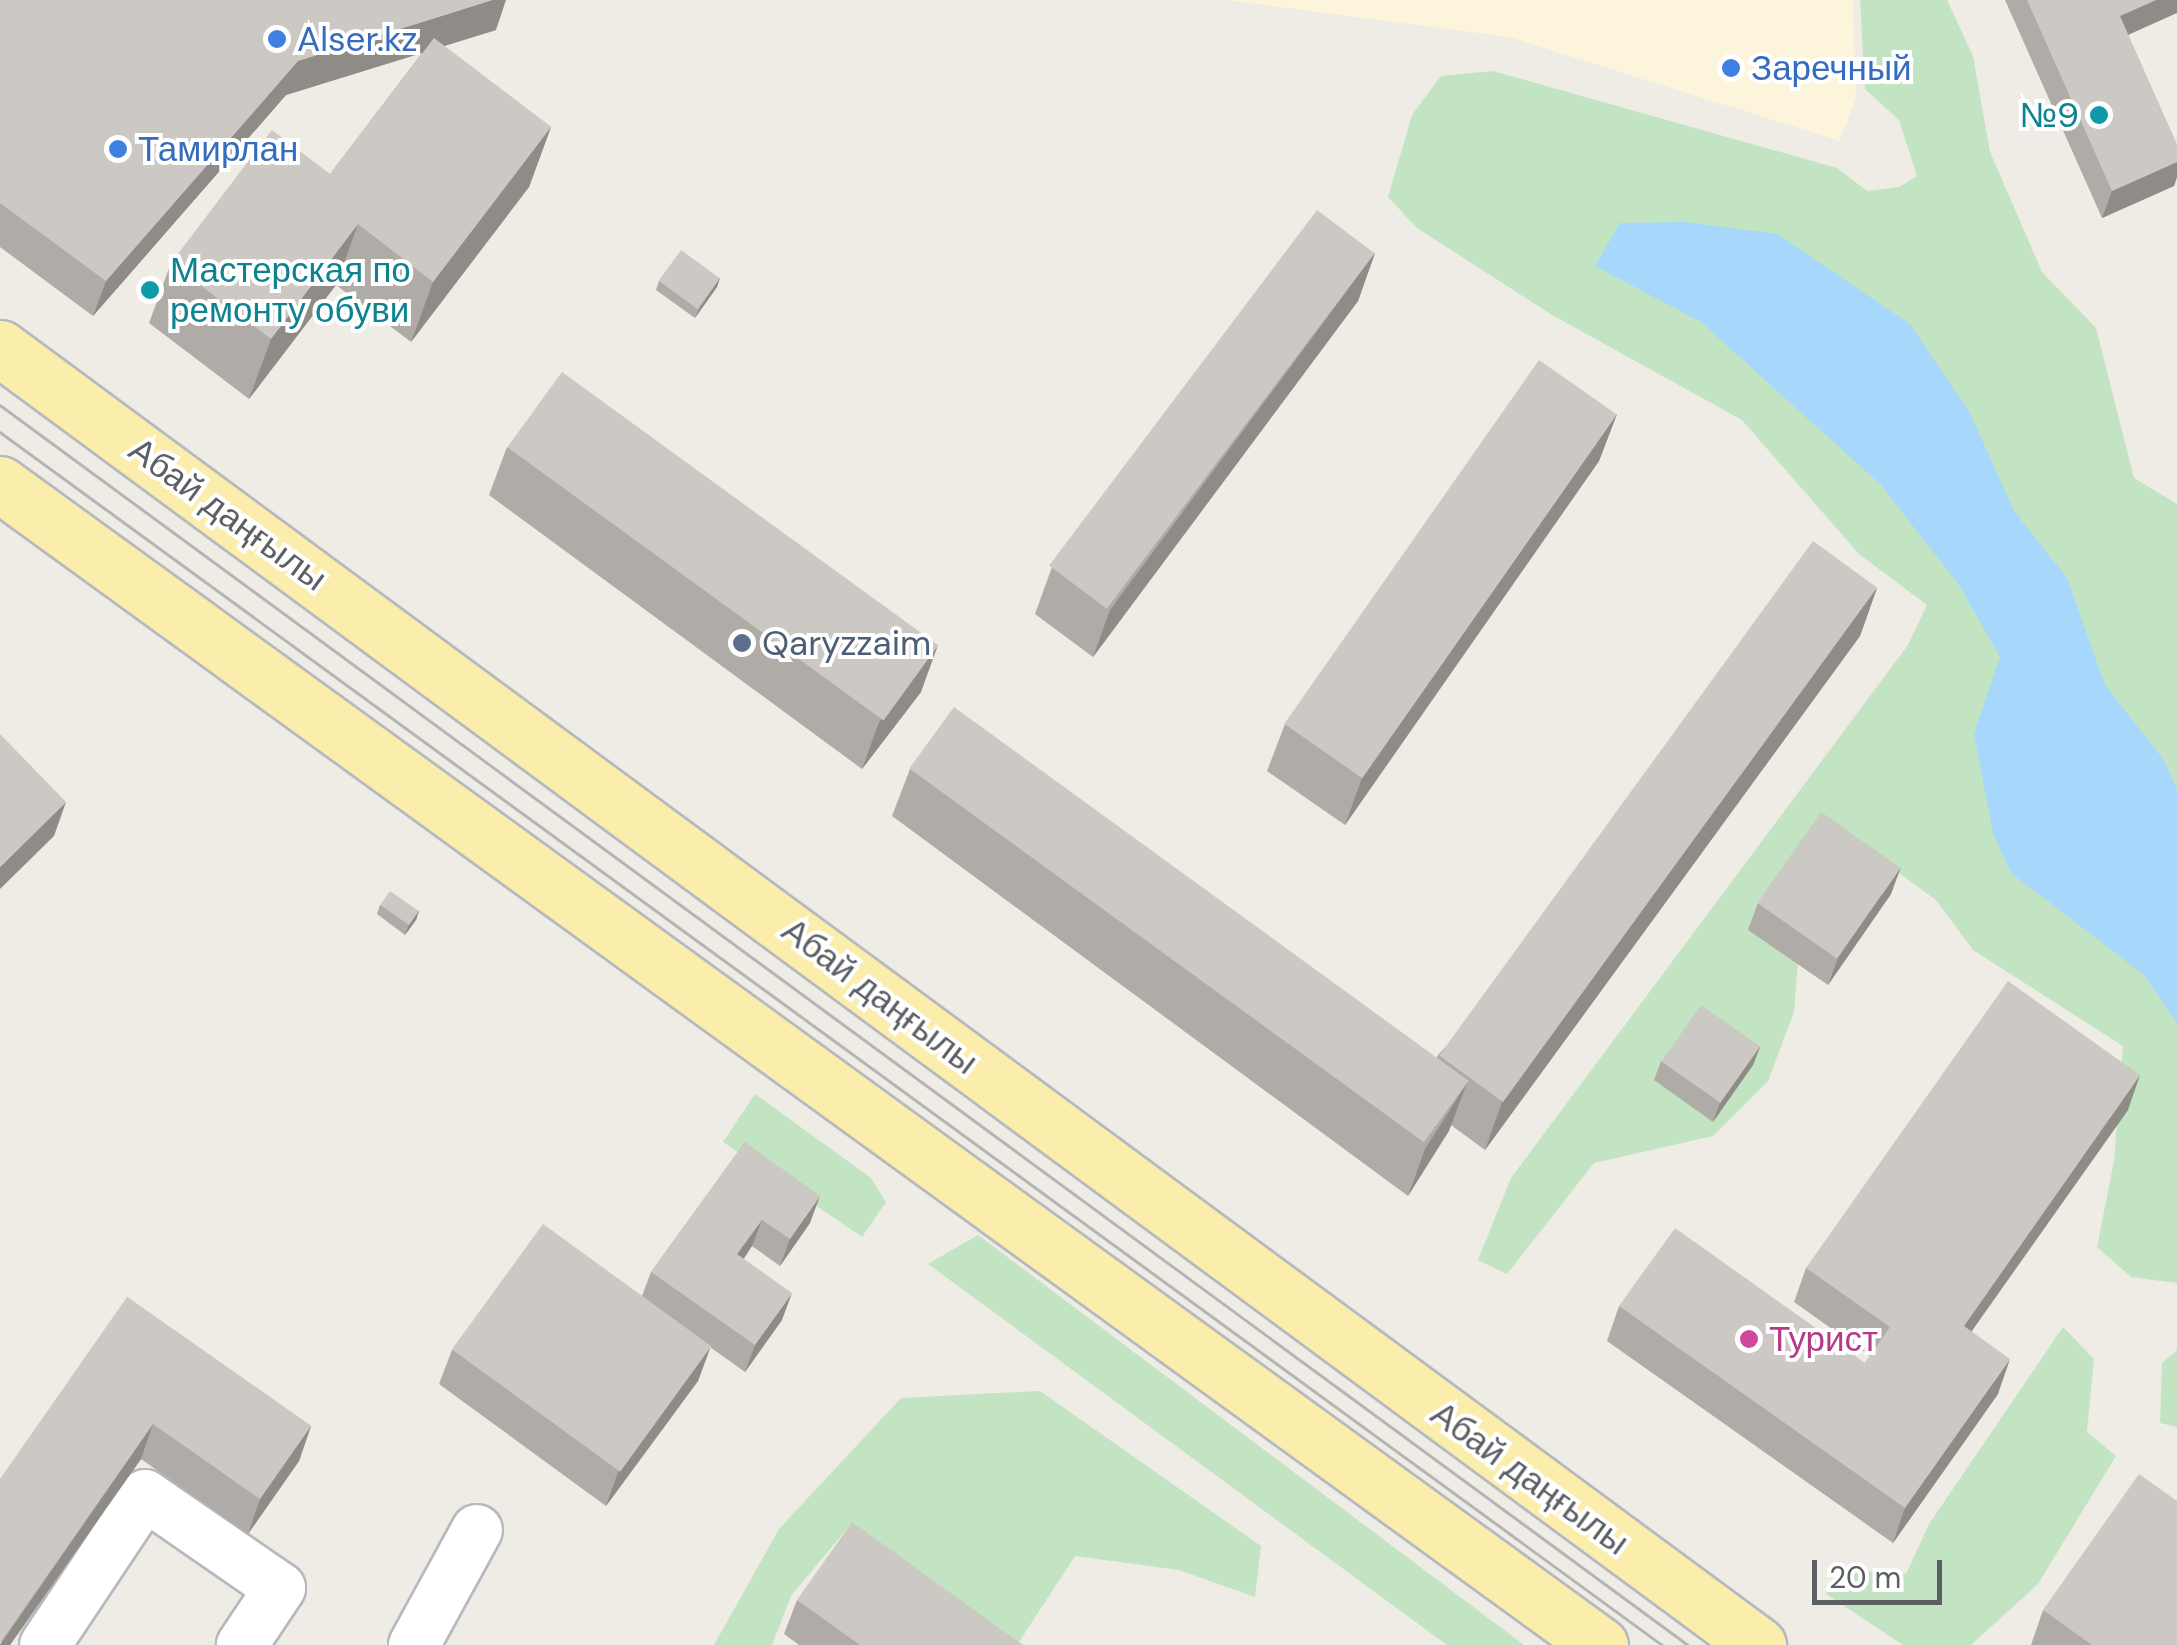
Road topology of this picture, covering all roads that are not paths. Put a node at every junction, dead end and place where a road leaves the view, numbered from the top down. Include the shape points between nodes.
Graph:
1 (0, 348) edge
2 (0, 484) edge
3 (477, 1530) dead end
4 (46, 1645) edge
5 (242, 1645) edge
6 (414, 1645) edge
7 (1600, 1645) edge
8 (1758, 1645) edge

1 - 8 main road, Абай даңғылы
2 - 7 main road
3 - 6 street
4 - 5 street via 145,1495 280,1588

